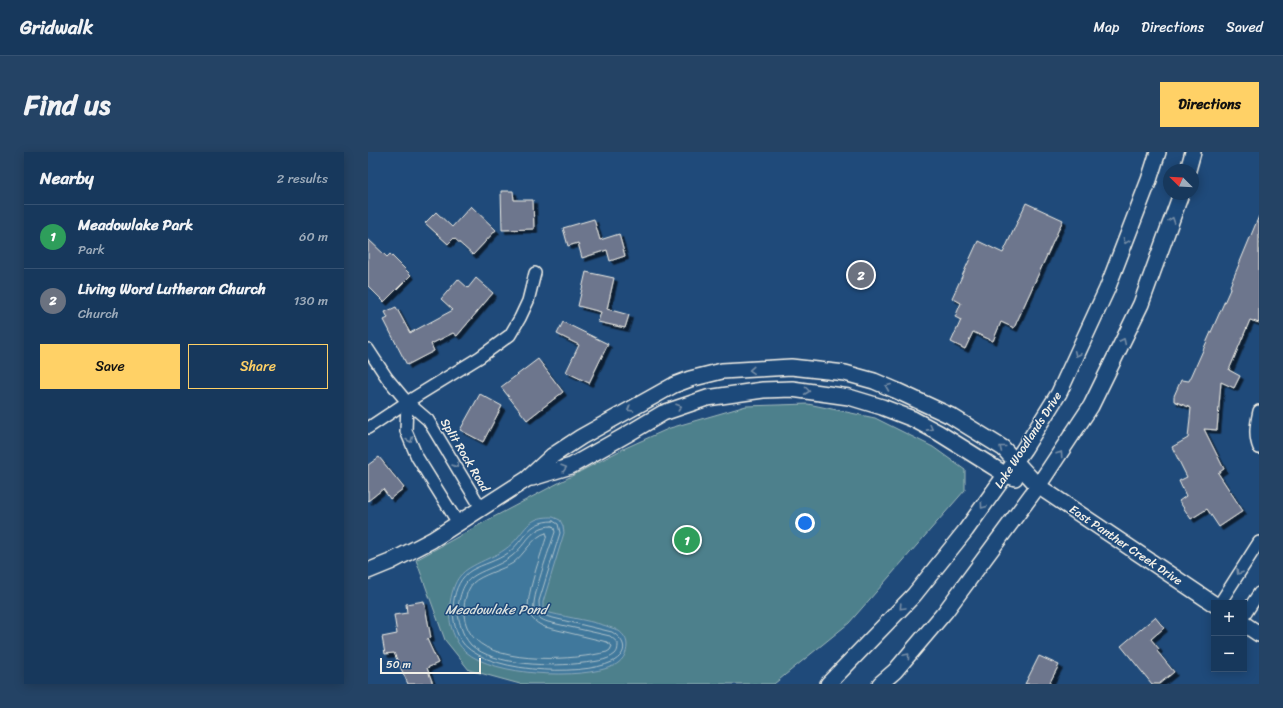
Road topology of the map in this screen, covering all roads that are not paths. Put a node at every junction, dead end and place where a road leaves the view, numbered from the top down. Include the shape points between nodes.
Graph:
1 (1158, 152) edge
2 (1194, 152) edge
3 (1190, 164) edge
4 (1180, 200) edge
5 (535, 273) dead end
6 (368, 349) edge
7 (407, 402) junction
8 (1259, 411) edge
9 (368, 428) edge
10 (1259, 448) edge
11 (1016, 461) junction
12 (1006, 474) junction
13 (527, 479) junction
14 (1038, 486) junction
15 (481, 508) junction
16 (458, 522) junction
17 (1259, 542) edge
18 (368, 571) edge
19 (1259, 593) edge
20 (1222, 600) edge
21 (1211, 602) edge
22 (1247, 611) edge
23 (1247, 626) edge
24 (1259, 634) edge
25 (828, 684) edge
26 (880, 684) edge

1 -> 11 street, Lake Woodlands Drive via 1150,180 1108,289 1060,392
2 - 3 street
14 -> 4 street via 1091,406 1101,386 1141,304
5 - 7 street via 528,302 510,335 480,357
6 - 7 street, Split Rock Road via 386,378
7 - 9 street
7 -> 15 street, Split Rock Road via 428,420
7 -> 16 street via 406,431 418,457
8 - 10 street via 1256,441
11 - 12 street, Lake Woodlands Drive
11 -> 13 street via 1003,448 951,416 874,381 846,373 791,367 722,371 674,385 575,441 552,456
11 - 14 street
13 -> 12 street via 571,466 663,413 707,398 770,390 849,397 882,407 913,419
12 - 14 street
12 -> 25 street, Lake Woodlands Drive via 966,530 914,594
13 - 15 street
14 - 21 street, East Panther Creek Drive
26 -> 14 street via 895,671 945,612
15 - 16 street
16 - 18 street via 432,540
17 -> 20 street
19 - 22 street
23 - 24 street

